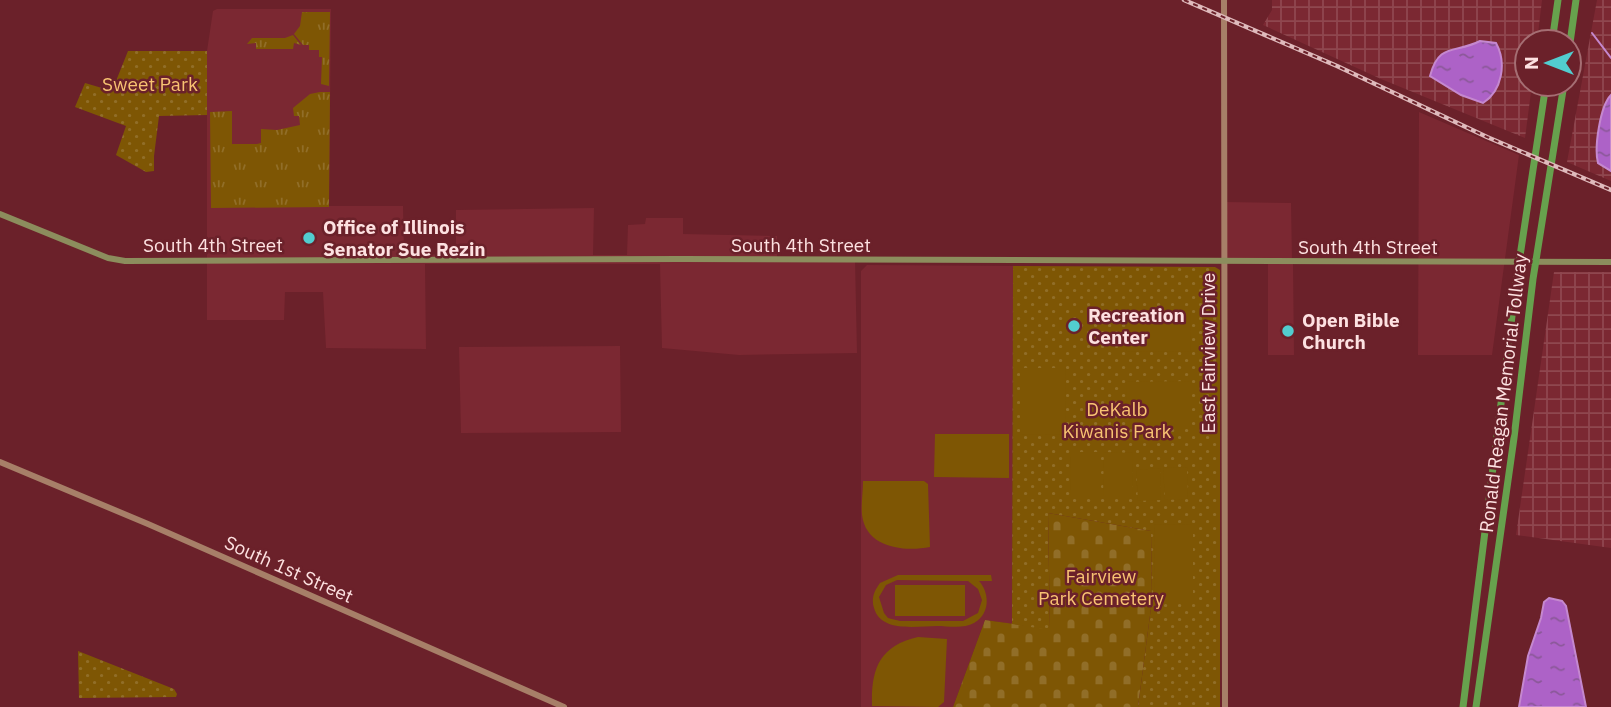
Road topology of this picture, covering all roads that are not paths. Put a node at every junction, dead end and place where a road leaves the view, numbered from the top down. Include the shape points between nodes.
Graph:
1 (1224, 0) edge
2 (1558, 0) edge
3 (1576, 0) edge
4 (1554, 28) edge
5 (1572, 28) edge
6 (1544, 98) edge
7 (1562, 98) edge
8 (0, 214) edge
9 (1224, 262) junction
10 (1611, 262) edge
11 (0, 462) edge
12 (564, 707) edge
13 (1224, 707) edge
14 (1463, 707) edge
15 (1476, 707) edge

1 - 9 street, East Fairview Drive
2 - 4 highway
3 - 5 highway
6 - 14 highway, Ronald Reagan Memorial Tollway via 1517,275
7 - 15 highway, Ronald Reagan Memorial Tollway
8 - 9 main road, South 4th Street via 125,261
9 - 10 main road, South 4th Street
9 - 13 street, East Fairview Drive
11 - 12 street, South 1st Street

